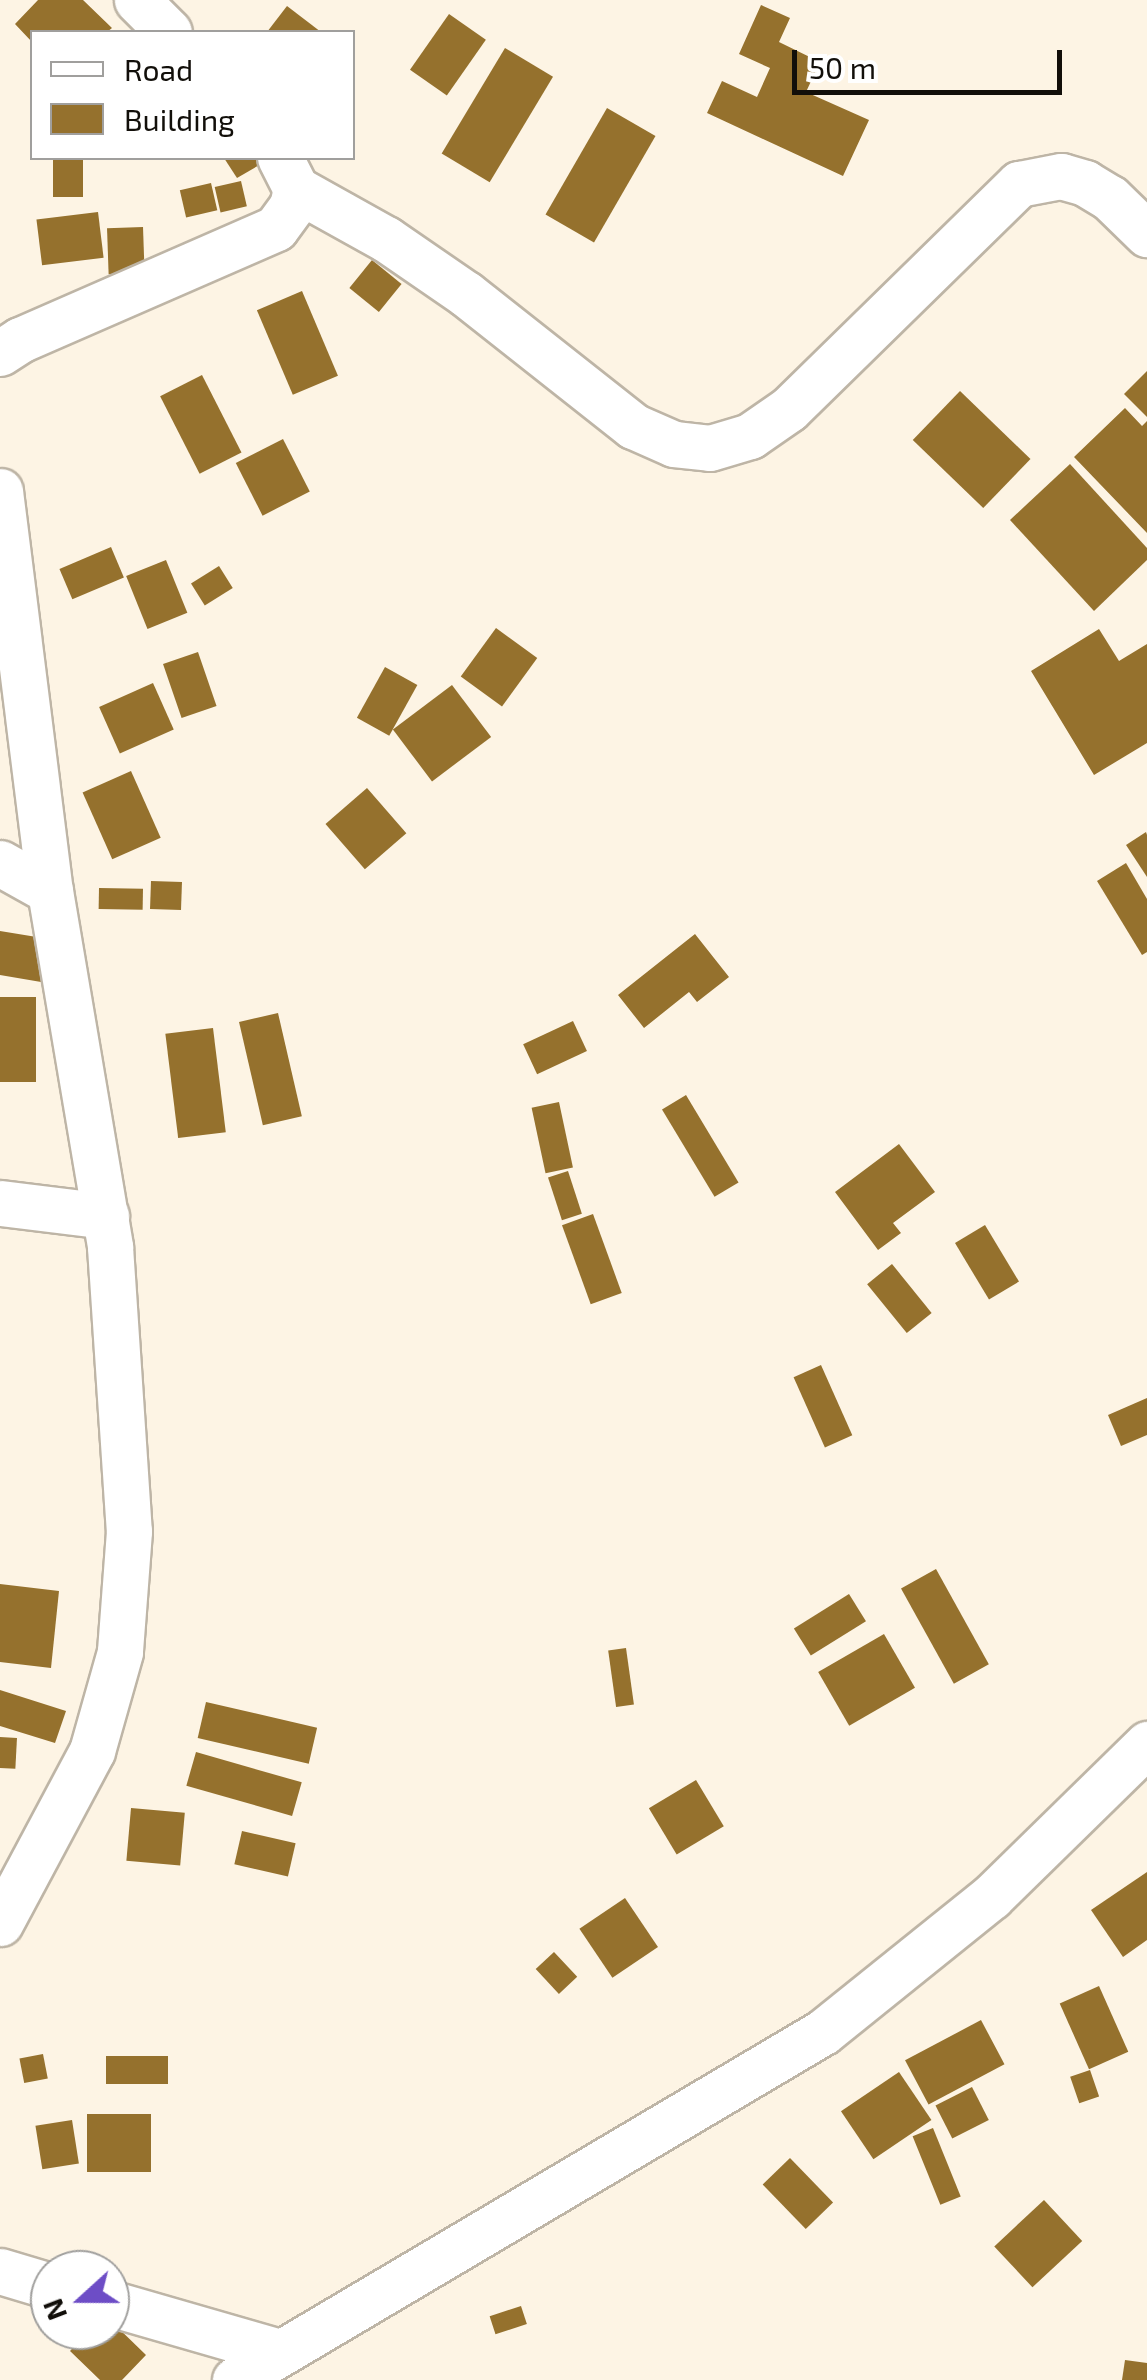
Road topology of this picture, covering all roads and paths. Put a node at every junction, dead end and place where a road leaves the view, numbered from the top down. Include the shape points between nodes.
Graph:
1 (137, 0) edge
2 (167, 30) edge
3 (288, 173) edge
4 (1147, 234) edge
5 (0, 353) edge
6 (0, 491) edge
7 (0, 863) edge
8 (50, 890) junction
9 (0, 1203) edge
10 (106, 1216) junction
11 (1147, 1744) edge
12 (0, 1923) edge
13 (0, 2271) edge
14 (30, 2280) edge
15 (130, 2309) edge
16 (280, 2352) junction
17 (235, 2380) edge

1 - 2 street
3 - 4 street via 466,294 632,426 674,444 710,448 750,436 789,409 1019,184 1061,176 1086,183
3 - 5 street via 292,206 276,228
6 - 8 street
7 - 8 street
8 - 10 street
9 - 10 street
10 - 12 street via 129,1530 120,1652 92,1751
11 - 16 street via 991,1897 822,2032
13 - 14 street
15 - 16 street
16 - 17 street

